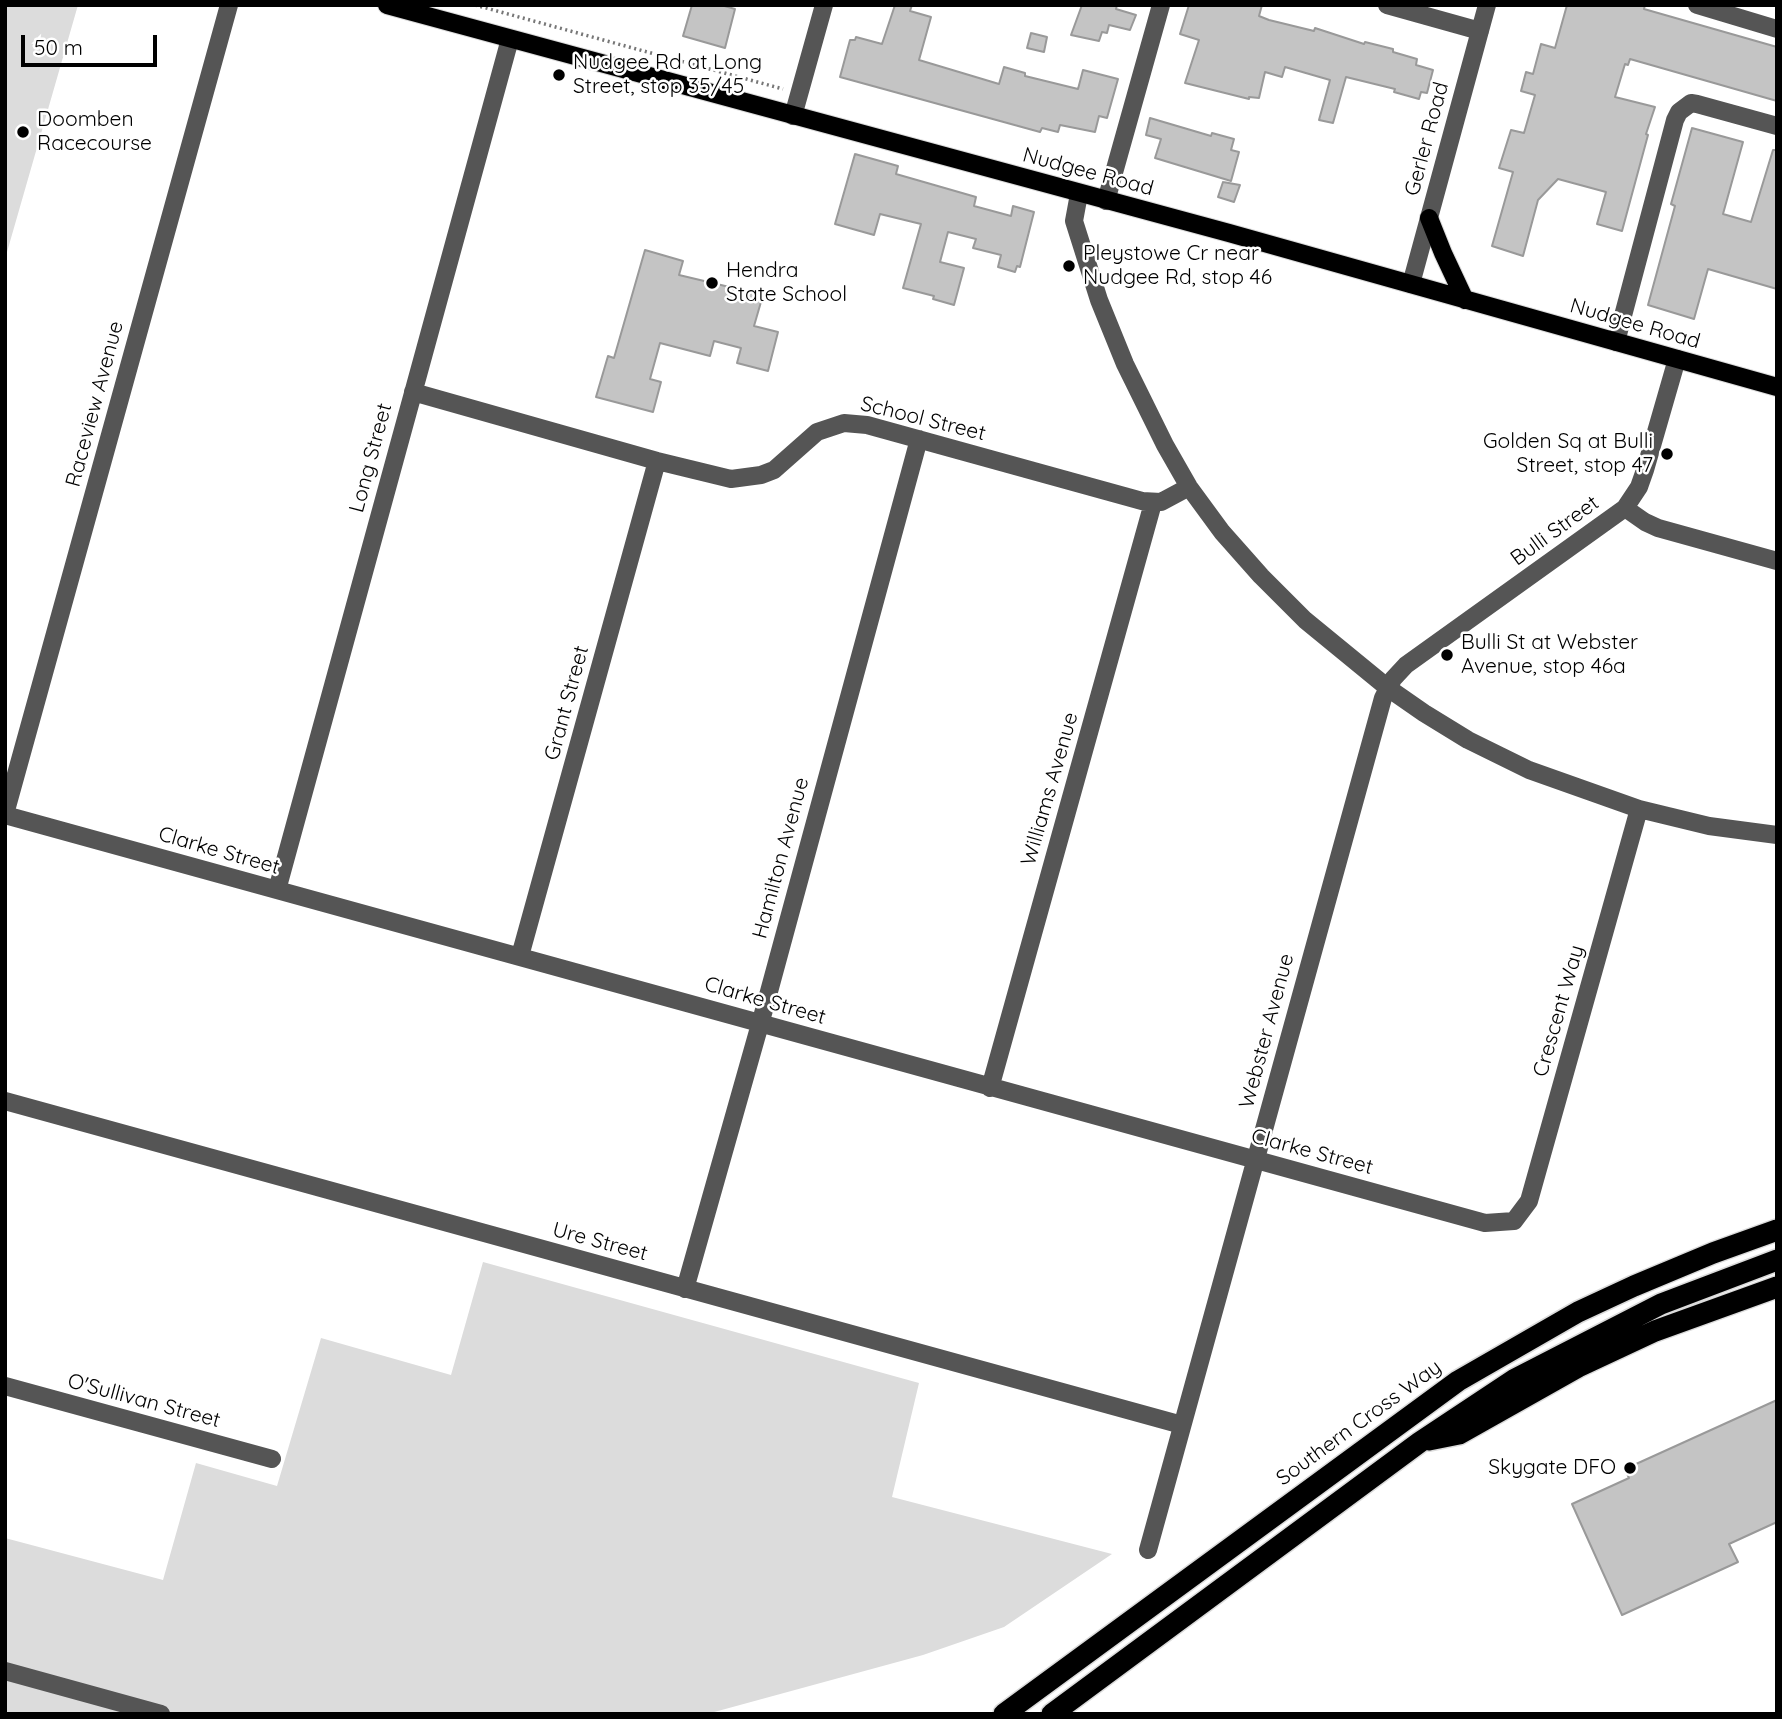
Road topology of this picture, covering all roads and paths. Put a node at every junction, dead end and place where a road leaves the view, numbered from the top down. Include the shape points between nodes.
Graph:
1 (229, 5) edge
2 (387, 5) edge
3 (475, 5) edge
4 (824, 5) edge
5 (1161, 5) edge
6 (1387, 5) edge
7 (1487, 5) edge
8 (1697, 5) edge
9 (1777, 29) edge
10 (1480, 31) junction
11 (510, 39) junction
12 (783, 89) dead end
13 (793, 116) junction
14 (1777, 126) edge
15 (1079, 194) junction
16 (1106, 201) junction
17 (1429, 218) junction
18 (1411, 284) junction
19 (1465, 300) junction
20 (1616, 342) junction
21 (1677, 359) junction
22 (1777, 387) edge
23 (413, 392) junction
24 (919, 439) junction
25 (657, 461) junction
26 (1189, 487) junction
27 (1153, 503) junction
28 (1625, 508) junction
29 (1777, 561) edge
30 (1388, 688) junction
31 (1639, 809) junction
32 (5, 815) edge
33 (1777, 835) edge
34 (277, 890) junction
35 (520, 956) junction
36 (759, 1023) junction
37 (990, 1088) junction
38 (5, 1101) edge
39 (1255, 1161) junction
40 (1514, 1221) joint
41 (1777, 1230) edge
42 (1777, 1260) edge
43 (1777, 1287) edge
44 (685, 1289) junction
45 (5, 1386) edge
46 (1182, 1425) junction
47 (1420, 1442) junction
48 (272, 1459) dead end
49 (1148, 1549) dead end
50 (5, 1671) edge
51 (161, 1714) edge
52 (1004, 1714) edge
53 (1052, 1714) edge

1 - 32 street, Raceview Avenue
2 - 11 main road, Nudgee Road
3 - 12 path
4 - 13 street
5 - 16 street
6 - 10 street
7 - 10 street, Gerler Road
8 - 9 street
10 - 17 street, Gerler Road
11 - 13 main road, Nudgee Road
11 - 23 street, Long Street
13 - 15 main road, Nudgee Road
14 - 20 street via 1691,103 1679,112
15 - 16 main road, Nudgee Road
15 - 26 street via 1074,222 1099,300 1125,365
16 - 18 main road, Nudgee Road
17 - 18 street, Gerler Road
17 - 19 main road
18 - 19 main road, Nudgee Road
19 - 20 main road, Nudgee Road
20 - 21 main road, Nudgee Road
21 - 22 main road, Nudgee Road
21 - 28 street, Bulli Street via 1645,470
23 - 25 street, School Street
23 - 34 street, Long Street
24 - 25 street, School Street via 855,423 832,425 811,436 774,470 747,479
24 - 27 street, School Street
24 - 36 street, Hamilton Avenue
25 - 35 street, Grant Street
26 - 27 street
26 - 30 street via 1261,576 1305,620
27 - 37 street, Williams Avenue
28 - 29 street via 1658,528
28 - 30 street, Bulli Street via 1406,665
30 - 31 street via 1503,758
30 - 39 street, Webster Avenue
31 - 33 street via 1709,826
31 - 40 street, Crescent Way via 1530,1200
32 - 34 street, Clarke Street
34 - 35 street, Clarke Street
35 - 36 street, Clarke Street
36 - 37 street, Clarke Street
36 - 44 street, Hamilton Avenue
37 - 39 street, Clarke Street
38 - 44 street, Ure Street
39 - 40 street, Clarke Street via 1485,1223
39 - 46 street, Webster Avenue
41 - 52 highway, Southern Cross Way via 1713,1252 1578,1312 1458,1381
42 - 47 highway via 1661,1304 1582,1343 1515,1379
43 - 47 highway via 1655,1331 1578,1367 1459,1434
44 - 46 street, Ure Street
45 - 48 street, O'Sullivan Street
46 - 49 street, Webster Avenue
47 - 53 highway
50 - 51 street

